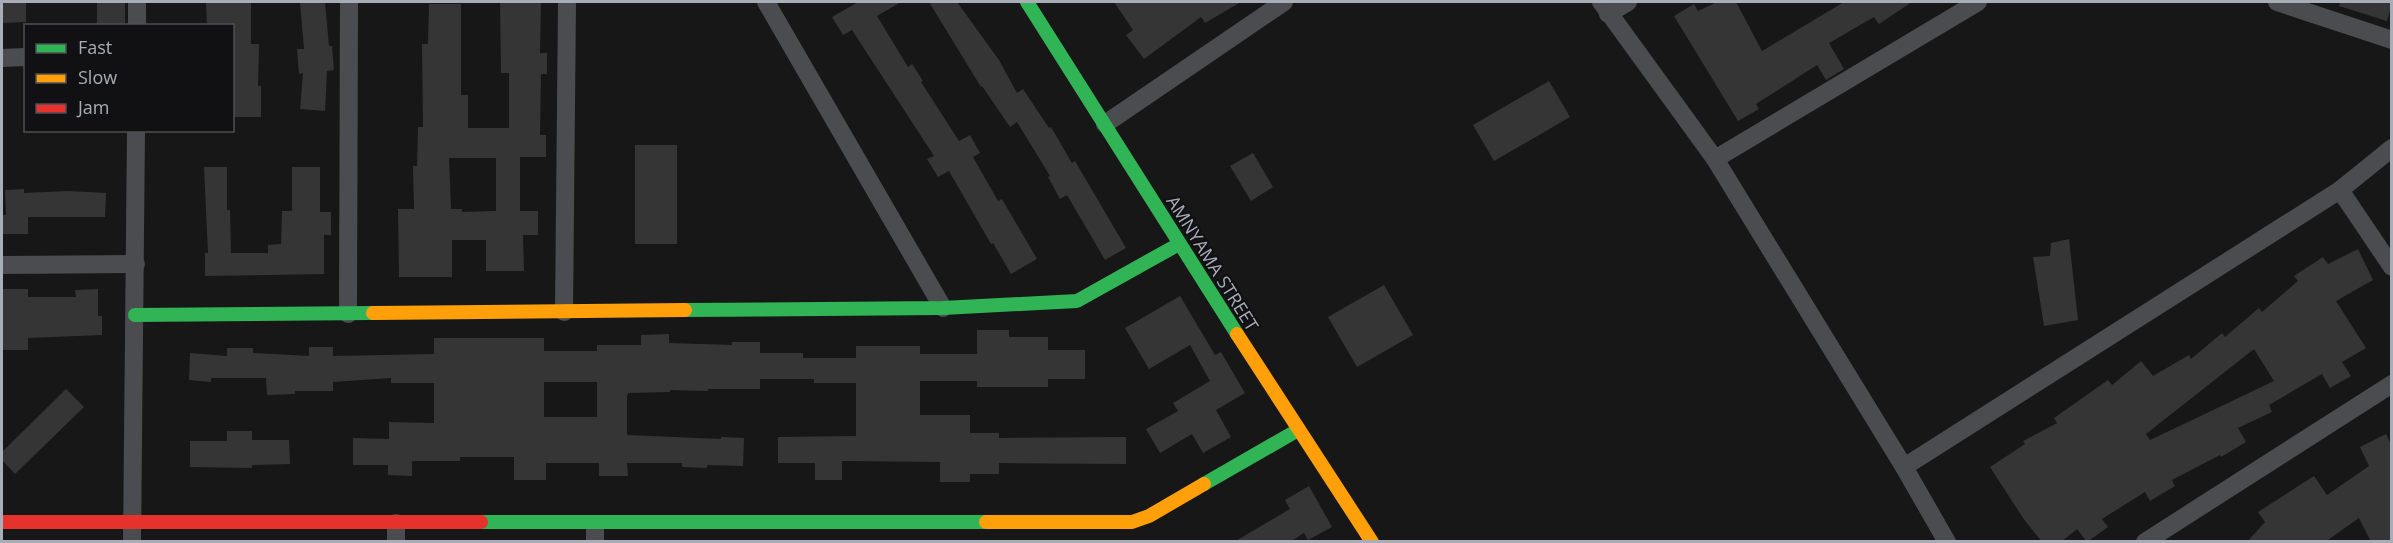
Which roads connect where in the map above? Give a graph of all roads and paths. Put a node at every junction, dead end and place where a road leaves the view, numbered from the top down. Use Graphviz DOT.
graph roads {
  1 [pos="137,2"];
  2 [pos="349,2"];
  3 [pos="567,2"];
  4 [pos="766,2"];
  5 [pos="1028,2"];
  6 [pos="1284,2"];
  7 [pos="1629,2"];
  8 [pos="1978,2"];
  9 [pos="2277,2"];
  10 [pos="1605,8"];
  11 [pos="137,24"];
  12 [pos="2391,40"];
  13 [pos="2,57"];
  14 [pos="24,57"];
  15 [pos="1105,124"];
  16 [pos="136,132"];
  17 [pos="2391,148"];
  18 [pos="1715,159"];
  19 [pos="2340,190"];
  20 [pos="1179,244"];
  21 [pos="136,264"];
  22 [pos="2,265"];
  23 [pos="2391,267"];
  24 [pos="943,308"];
  25 [pos="564,312"];
  26 [pos="348,314"];
  27 [pos="135,315"];
  28 [pos="2391,384"];
  29 [pos="1298,430"];
  30 [pos="1904,467"];
  31 [pos="2,522"];
  32 [pos="132,522"];
  33 [pos="396,532"];
  34 [pos="595,532"];
  35 [pos="132,542"];
  36 [pos="1372,542"];
  37 [pos="1947,542"];
  38 [pos="2145,542"];
  1 -- 11 [label="street"];
  2 -- 26 [label="street"];
  3 -- 25 [label="street"];
  4 -- 24 [label="street"];
  5 -- 15 [label="street, AMNYAMA STREET"];
  6 -- 15 [label="street"];
  7 -- 10 [label="street"];
  8 -- 18 [label="street"];
  9 -- 12 [label="street"];
  10 -- 18 [label="street"];
  13 -- 14 [label="street"];
  15 -- 20 [label="street, AMNYAMA STREET"];
  16 -- 21 [label="street"];
  17 -- 19 [label="street"];
  18 -- 30 [label="street"];
  19 -- 23 [label="street"];
  19 -- 30 [label="street"];
  20 -- 24 [label="street"];
  20 -- 29 [label="street, AMNYAMA STREET"];
  21 -- 22 [label="street"];
  21 -- 27 [label="street"];
  24 -- 25 [label="street"];
  25 -- 26 [label="street"];
  26 -- 27 [label="street"];
  27 -- 32 [label="street"];
  28 -- 38 [label="street"];
  29 -- 34 [label="street"];
  29 -- 36 [label="street, AMNYAMA STREET"];
  30 -- 37 [label="street"];
  31 -- 32 [label="street"];
  32 -- 33 [label="street"];
  32 -- 35 [label="street"];
  33 -- 34 [label="street"];
}
